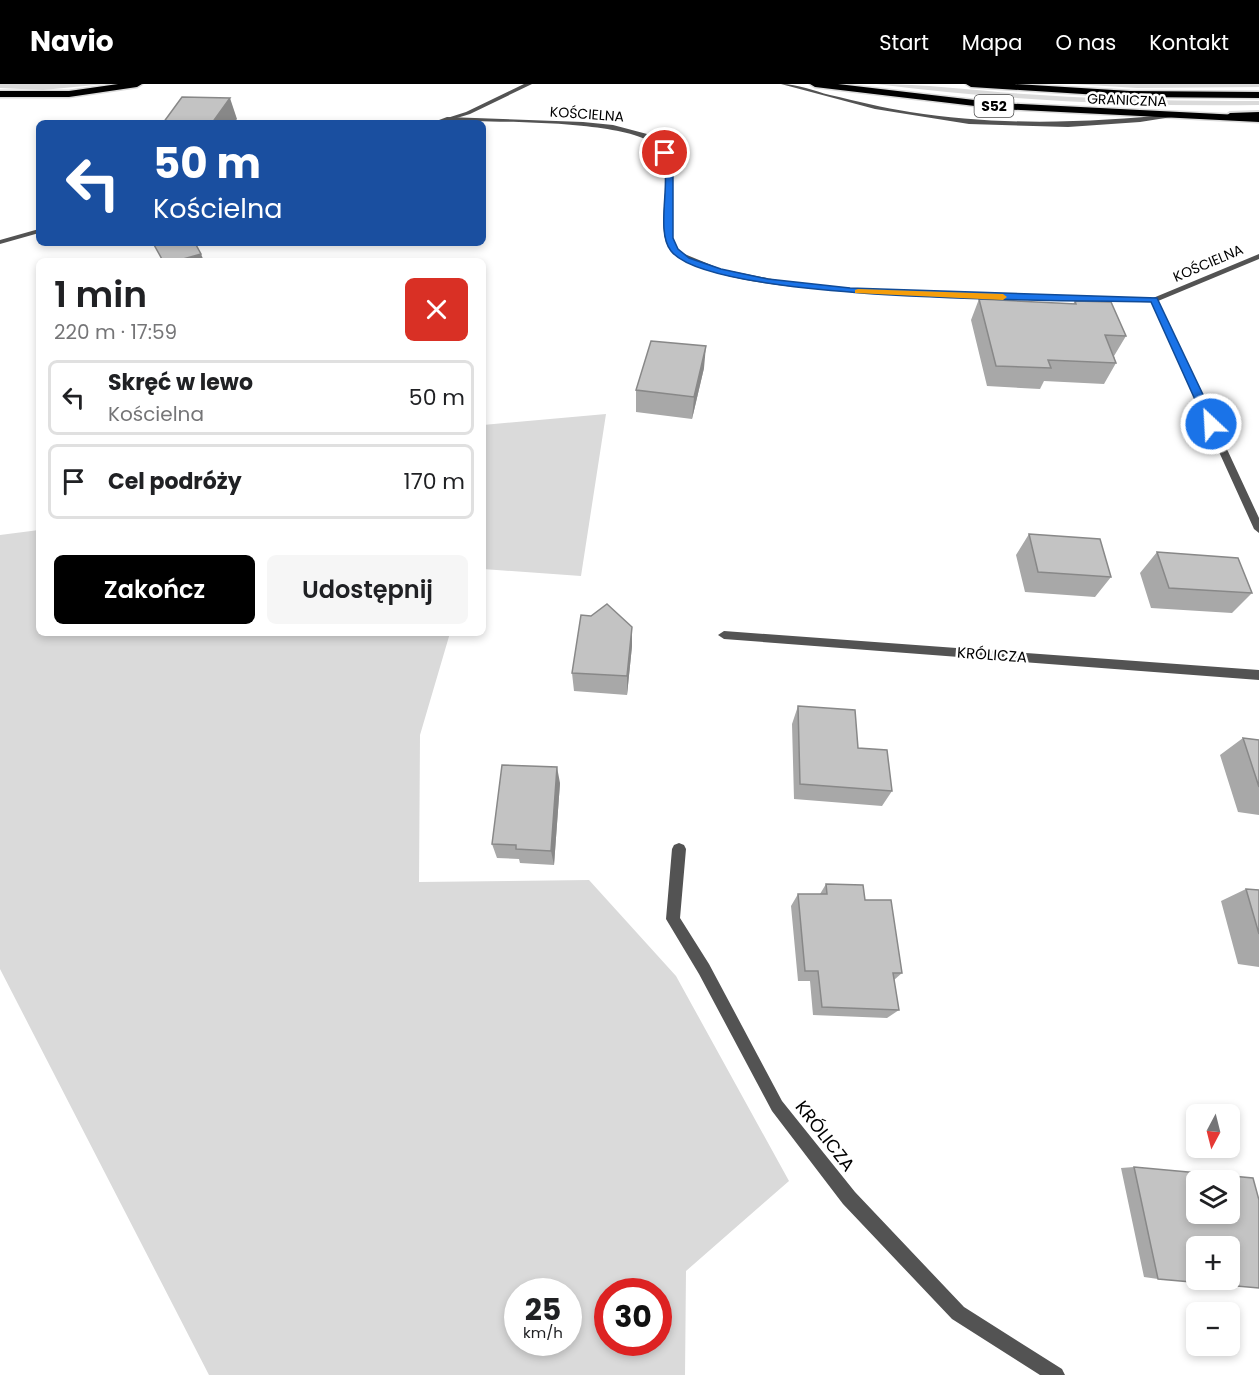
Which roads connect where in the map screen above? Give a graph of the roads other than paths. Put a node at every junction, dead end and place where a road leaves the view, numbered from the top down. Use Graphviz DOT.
graph roads {
  1 [pos="137,84"];
  2 [pos="529,84"];
  3 [pos="784,84"];
  4 [pos="815,84"];
  5 [pos="971,84"];
  6 [pos="0,94"];
  7 [pos="1259,95"];
  8 [pos="1175,116"];
  9 [pos="1259,117"];
  10 [pos="447,119"];
  11 [pos="444,120"];
  12 [pos="474,120"];
  13 [pos="486,120"];
  14 [pos="36,232"];
  15 [pos="0,242"];
  16 [pos="1259,256"];
  17 [pos="1154,300"];
  18 [pos="1259,529"];
  19 [pos="724,636"];
  20 [pos="1259,675"];
  21 [pos="679,849"];
  22 [pos="1056,1375"];
  1 -- 6 [label="highway"];
  2 -- 10 [label="street"];
  3 -- 8 [label="street"];
  4 -- 8 [label="highway, GRANICZNA / S52"];
  5 -- 7 [label="highway, GRANICZNA / S52"];
  8 -- 9 [label="highway, GRANICZNA / S52"];
  10 -- 11 [label="street"];
  10 -- 12 [label="street, KOŚCIELNA"];
  13 -- 17 [label="street, KOŚCIELNA"];
  14 -- 15 [label="street"];
  16 -- 17 [label="street, KOŚCIELNA"];
  17 -- 18 [label="street"];
  19 -- 20 [label="street, KRÓLICZA"];
  21 -- 22 [label="street, KRÓLICZA"];
}
